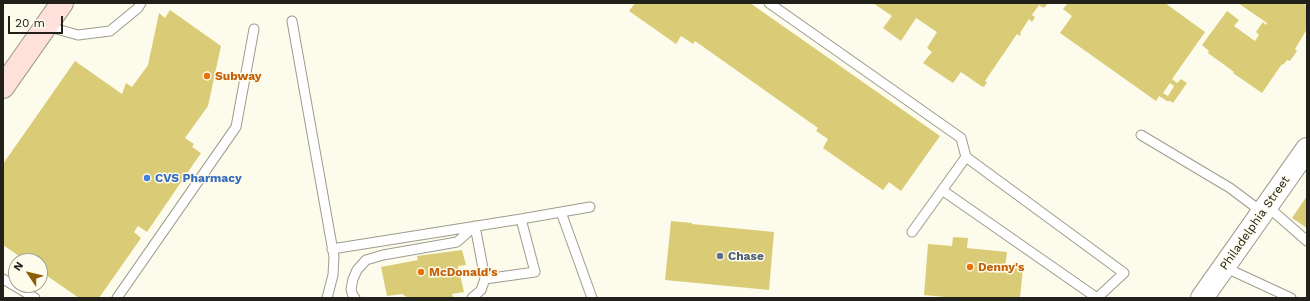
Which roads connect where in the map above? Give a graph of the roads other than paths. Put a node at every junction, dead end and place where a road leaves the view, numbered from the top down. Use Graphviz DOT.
graph roads {
  1 [pos="62,3"];
  2 [pos="141,3"];
  3 [pos="769,3"];
  4 [pos="292,20"];
  5 [pos="46,26"];
  6 [pos="254,29"];
  7 [pos="3,87"];
  8 [pos="1142,135"];
  9 [pos="1307,149"];
  10 [pos="966,157"];
  11 [pos="942,190"];
  12 [pos="590,206"];
  13 [pos="1265,209"];
  14 [pos="561,212"];
  15 [pos="521,219"];
  16 [pos="475,226"];
  17 [pos="912,232"];
  18 [pos="1307,241"];
  19 [pos="332,249"];
  20 [pos="1224,267"];
  21 [pos="3,278"];
  22 [pos="486,279"];
  23 [pos="36,298"];
  24 [pos="117,298"];
  25 [pos="328,298"];
  26 [pos="355,298"];
  27 [pos="472,298"];
  28 [pos="592,298"];
  29 [pos="1202,298"];
  30 [pos="1291,298"];
  1 -- 5 [label="main road"];
  2 -- 5 [label="lane"];
  3 -- 10 [label="lane"];
  4 -- 19 [label="lane"];
  5 -- 7 [label="main road"];
  6 -- 24 [label="lane"];
  8 -- 13 [label="lane"];
  9 -- 13 [label="street, Philadelphia Street"];
  10 -- 11 [label="lane"];
  10 -- 11 [label="lane"];
  11 -- 17 [label="lane"];
  12 -- 14 [label="lane"];
  13 -- 18 [label="lane"];
  13 -- 20 [label="street, Philadelphia Street"];
  14 -- 15 [label="lane"];
  14 -- 28 [label="lane"];
  15 -- 16 [label="lane"];
  15 -- 22 [label="lane"];
  16 -- 19 [label="lane"];
  16 -- 22 [label="lane"];
  16 -- 26 [label="lane"];
  19 -- 25 [label="lane"];
  20 -- 29 [label="street, Philadelphia Street"];
  20 -- 30 [label="lane"];
  21 -- 23 [label="lane"];
  22 -- 27 [label="lane"];
}
